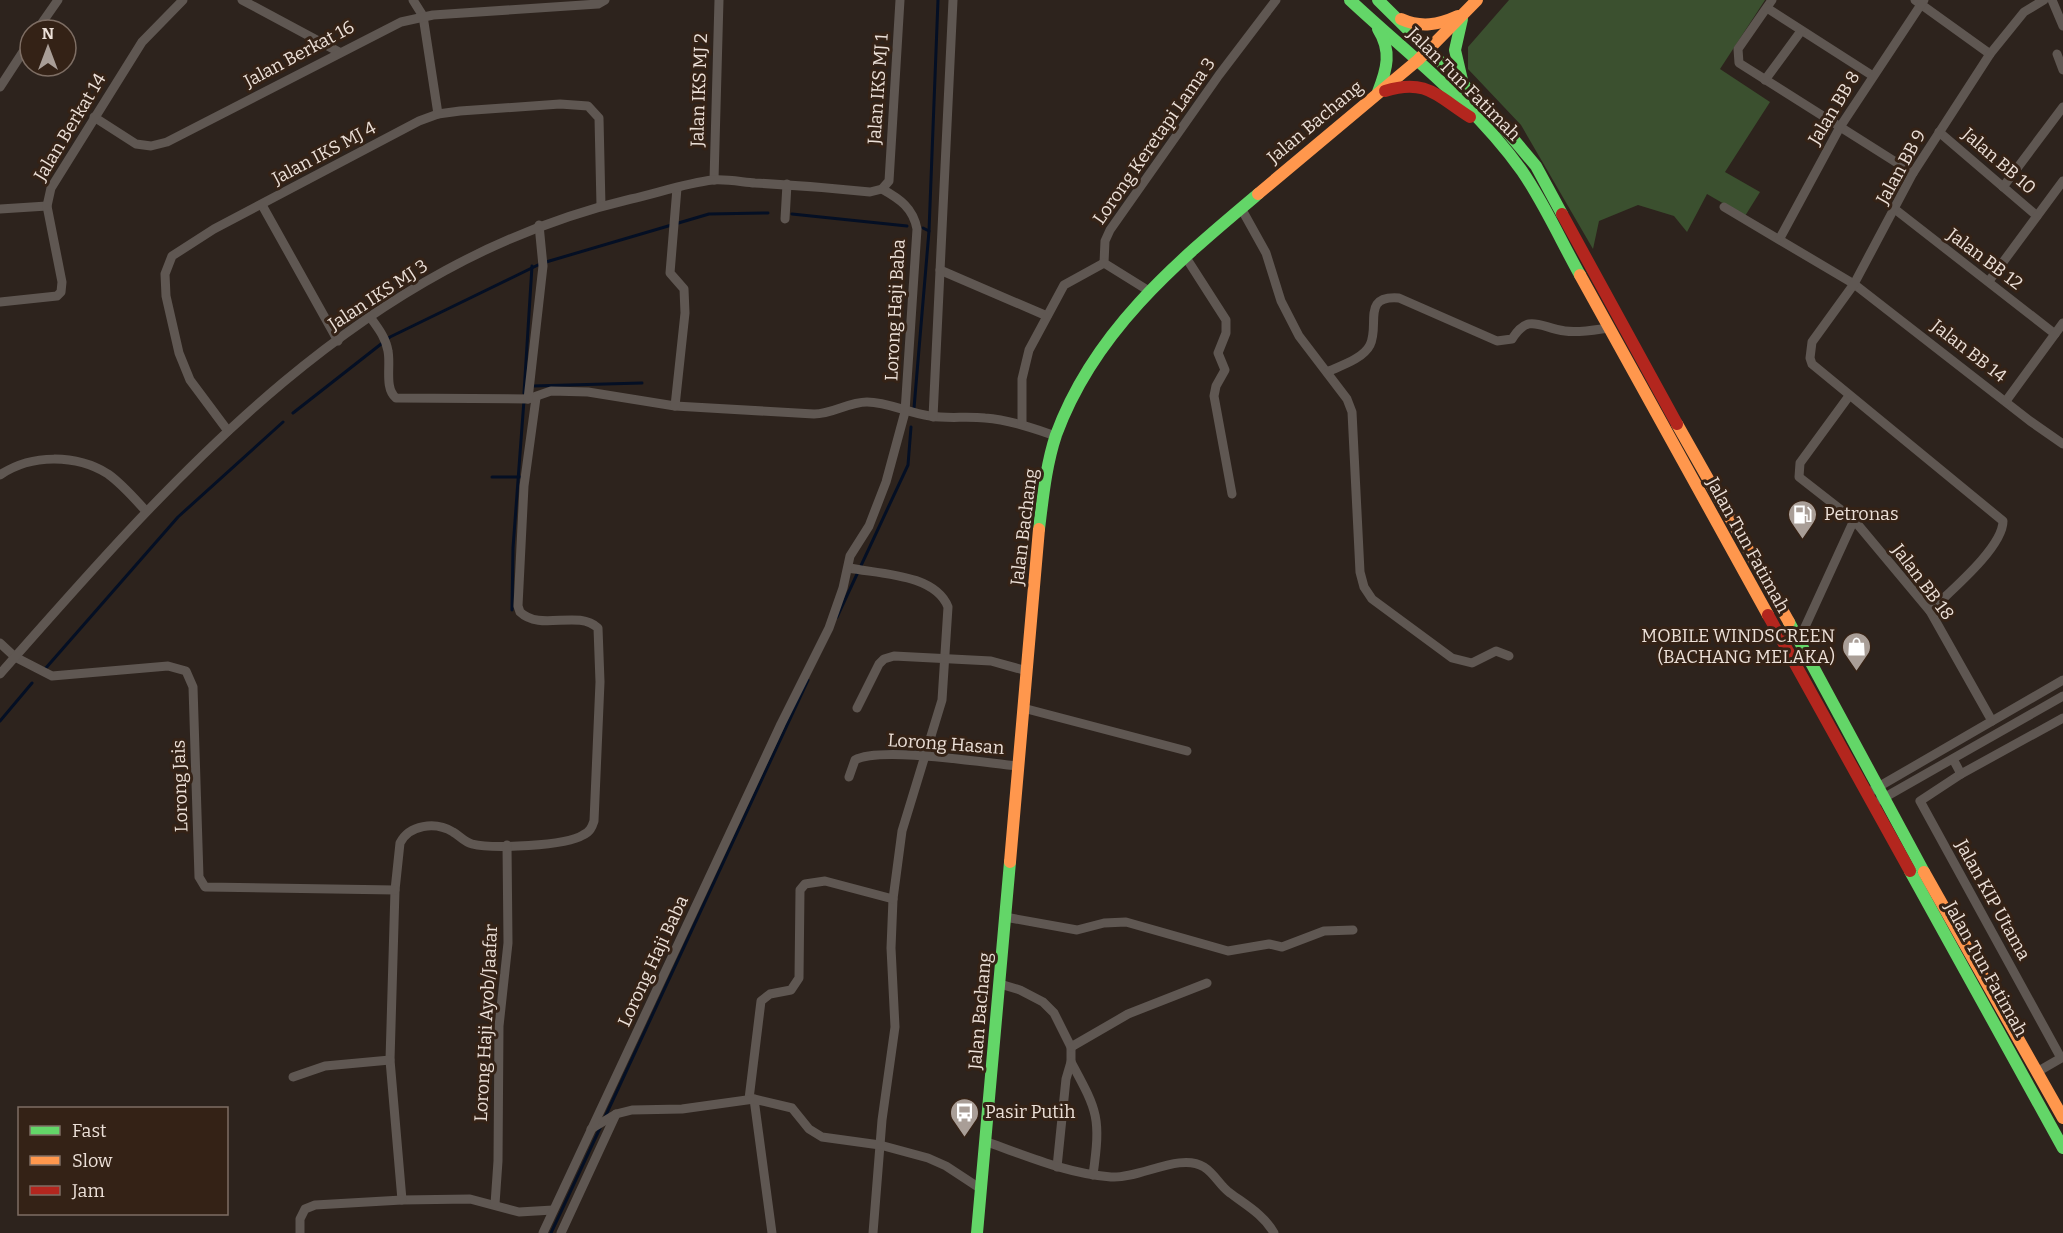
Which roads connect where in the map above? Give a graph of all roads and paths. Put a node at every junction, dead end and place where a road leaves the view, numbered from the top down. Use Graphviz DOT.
graph roads {
  1 [pos="58,0"];
  2 [pos="183,0"];
  3 [pos="242,0"];
  4 [pos="413,0"];
  5 [pos="605,0"];
  6 [pos="719,0"];
  7 [pos="900,0"];
  8 [pos="953,0"];
  9 [pos="1276,0"];
  10 [pos="1350,0"];
  11 [pos="1379,0"];
  12 [pos="1477,0"];
  13 [pos="2044,0"];
  14 [pos="2052,0"];
  15 [pos="1920,1"];
  16 [pos="1770,4"];
  17 [pos="1464,12"];
  18 [pos="423,16"];
  19 [pos="45,18"];
  20 [pos="1371,20"];
  21 [pos="2063,26"];
  22 [pos="1801,31"];
  23 [pos="1428,51"];
  24 [pos="339,52"];
  25 [pos="1990,54"];
  26 [pos="2057,54"];
  27 [pos="18,59"];
  28 [pos="1418,60"];
  29 [pos="2063,70"];
  30 [pos="1873,76"];
  31 [pos="1765,80"];
  32 [pos="0,87"];
  33 [pos="1378,93"];
  34 [pos="1473,93"];
  35 [pos="2063,107"];
  36 [pos="438,114"];
  37 [pos="94,117"];
  38 [pos="1486,126"];
  39 [pos="1840,127"];
  40 [pos="1939,132"];
  41 [pos="1913,173"];
  42 [pos="714,180"];
  43 [pos="2063,181"];
  44 [pos="787,184"];
  45 [pos="2003,187"];
  46 [pos="677,188"];
  47 [pos="882,189"];
  48 [pos="262,205"];
  49 [pos="47,206"];
  50 [pos="602,206"];
  51 [pos="1724,207"];
  52 [pos="0,208"];
  53 [pos="1241,208"];
  54 [pos="1896,210"];
  55 [pos="2037,216"];
  56 [pos="785,219"];
  57 [pos="539,225"];
  58 [pos="1780,238"];
  59 [pos="1185,256"];
  60 [pos="1104,263"];
  61 [pos="940,270"];
  62 [pos="1989,281"];
  63 [pos="1854,284"];
  64 [pos="1149,291"];
  65 [pos="0,302"];
  66 [pos="1047,316"];
  67 [pos="370,317"];
  68 [pos="2063,323"];
  69 [pos="1608,328"];
  70 [pos="2055,334"];
  71 [pos="338,341"];
  72 [pos="1327,372"];
  73 [pos="1849,396"];
  74 [pos="532,398"];
  75 [pos="2006,401"];
  76 [pos="675,406"];
  77 [pos="905,412"];
  78 [pos="933,417"];
  79 [pos="1022,424"];
  80 [pos="228,431"];
  81 [pos="1056,436"];
  82 [pos="2063,444"];
  83 [pos="0,475"];
  84 [pos="1232,494"];
  85 [pos="145,510"];
  86 [pos="1854,520"];
  87 [pos="851,568"];
  88 [pos="1930,611"];
  89 [pos="1799,640"];
  90 [pos="0,643"];
  91 [pos="1509,656"];
  92 [pos="15,657"];
  93 [pos="946,659"];
  94 [pos="1027,671"];
  95 [pos="0,674"];
  96 [pos="2063,680"];
  97 [pos="2063,696"];
  98 [pos="857,708"];
  99 [pos="1023,708"];
  100 [pos="2063,718"];
  101 [pos="1992,722"];
  102 [pos="1187,751"];
  103 [pos="923,756"];
  104 [pos="1953,759"];
  105 [pos="1017,766"];
  106 [pos="1961,774"];
  107 [pos="849,777"];
  108 [pos="1881,793"];
  109 [pos="1869,800"];
  110 [pos="507,845"];
  111 [pos="395,890"];
  112 [pos="893,899"];
  113 [pos="1005,916"];
  114 [pos="1353,930"];
  115 [pos="1207,982"];
  116 [pos="1000,984"];
  117 [pos="2063,1040"];
  118 [pos="2054,1045"];
  119 [pos="1071,1047"];
  120 [pos="2062,1058"];
  121 [pos="390,1060"];
  122 [pos="1071,1062"];
  123 [pos="2037,1072"];
  124 [pos="293,1077"];
  125 [pos="751,1099"];
  126 [pos="614,1115"];
  127 [pos="2063,1118"];
  128 [pos="595,1127"];
  129 [pos="987,1142"];
  130 [pos="880,1145"];
  131 [pos="2063,1148"];
  132 [pos="1057,1167"];
  133 [pos="1093,1174"];
  134 [pos="981,1189"];
  135 [pos="402,1200"];
  136 [pos="495,1204"];
  137 [pos="553,1210"];
  138 [pos="300,1233"];
  139 [pos="543,1233"];
  140 [pos="561,1233"];
  141 [pos="772,1233"];
  142 [pos="873,1233"];
  143 [pos="977,1233"];
  144 [pos="1274,1233"];
  1 -- 19 [label="street"];
  2 -- 37 [label="street, Jalan Berkat 14"];
  3 -- 24 [label="street"];
  4 -- 18 [label="street"];
  5 -- 18 [label="street, Jalan Berkat 16"];
  6 -- 42 [label="street, Jalan IKS MJ 2"];
  7 -- 47 [label="street, Jalan IKS MJ 1"];
  8 -- 61 [label="street"];
  9 -- 60 [label="street, Lorong Keretapi Lama 3"];
  10 -- 20 [label="main road, Jalan Tun Fatimah"];
  11 -- 17 [label="main road"];
  11 -- 23 [label="main road, Jalan Tun Fatimah"];
  12 -- 17 [label="main road, Jalan Bachang"];
  13 -- 25 [label="street, Jalan BB 9"];
  14 -- 21 [label="street"];
  15 -- 25 [label="street"];
  15 -- 30 [label="street, Jalan BB 8"];
  16 -- 22 [label="street"];
  16 -- 31 [label="street"];
  17 -- 23 [label="main road, Jalan Bachang"];
  17 -- 34 [label="main road"];
  18 -- 24 [label="street, Jalan Berkat 16"];
  18 -- 36 [label="street"];
  20 -- 28 [label="main road, Jalan Tun Fatimah"];
  20 -- 33 [label="main road"];
  22 -- 30 [label="street"];
  22 -- 31 [label="street"];
  23 -- 28 [label="main road, Jalan Bachang"];
  23 -- 34 [label="main road, Jalan Tun Fatimah"];
  24 -- 37 [label="street, Jalan Berkat 16"];
  25 -- 40 [label="street, Jalan BB 9"];
  26 -- 29 [label="street"];
  27 -- 32 [label="street"];
  28 -- 33 [label="main road, Jalan Bachang"];
  28 -- 38 [label="main road, Jalan Tun Fatimah"];
  30 -- 39 [label="street, Jalan BB 8"];
  31 -- 39 [label="street"];
  33 -- 38 [label="main road"];
  33 -- 53 [label="main road, Jalan Bachang"];
  34 -- 89 [label="main road, Jalan Tun Fatimah"];
  35 -- 45 [label="street"];
  36 -- 48 [label="street, Jalan IKS MJ 4"];
  36 -- 50 [label="street, Jalan IKS MJ 4"];
  37 -- 49 [label="street, Jalan Berkat 14"];
  38 -- 69 [label="main road, Jalan Tun Fatimah"];
  39 -- 41 [label="street"];
  39 -- 58 [label="street, Jalan BB 8"];
  40 -- 41 [label="street, Jalan BB 9"];
  40 -- 45 [label="street, Jalan BB 10"];
  41 -- 54 [label="street, Jalan BB 9"];
  42 -- 44 [label="street, Jalan IKS MJ 3"];
  42 -- 46 [label="street, Jalan IKS MJ 3"];
  43 -- 55 [label="street"];
  44 -- 47 [label="street, Jalan IKS MJ 3"];
  44 -- 56 [label="street"];
  45 -- 55 [label="street, Jalan BB 10"];
  46 -- 50 [label="street, Jalan IKS MJ 3"];
  46 -- 76 [label="street"];
  47 -- 77 [label="street, Lorong Haji Baba"];
  48 -- 71 [label="street"];
  48 -- 80 [label="street, Jalan IKS MJ 4"];
  49 -- 52 [label="street"];
  49 -- 65 [label="street, Jalan Berkat 14"];
  50 -- 57 [label="street, Jalan IKS MJ 3"];
  51 -- 58 [label="street, Jalan BB 14"];
  53 -- 59 [label="main road, Jalan Bachang"];
  53 -- 72 [label="street"];
  54 -- 62 [label="street, Jalan BB 12"];
  54 -- 63 [label="street, Jalan BB 9"];
  55 -- 62 [label="street"];
  57 -- 67 [label="street, Jalan IKS MJ 3"];
  57 -- 74 [label="street"];
  58 -- 63 [label="street, Jalan BB 14"];
  59 -- 64 [label="main road, Jalan Bachang"];
  59 -- 84 [label="street"];
  60 -- 64 [label="street"];
  60 -- 66 [label="street"];
  61 -- 66 [label="street"];
  61 -- 78 [label="street"];
  62 -- 70 [label="street, Jalan BB 12"];
  63 -- 73 [label="street, Jalan BB 9"];
  63 -- 75 [label="street, Jalan BB 14"];
  64 -- 81 [label="main road, Jalan Bachang"];
  66 -- 79 [label="street"];
  67 -- 71 [label="street, Jalan IKS MJ 3"];
  67 -- 74 [label="street"];
  68 -- 70 [label="street"];
  69 -- 72 [label="street"];
  69 -- 109 [label="main road, Jalan Tun Fatimah"];
  70 -- 75 [label="street"];
  71 -- 80 [label="street, Jalan IKS MJ 3"];
  72 -- 91 [label="street"];
  73 -- 86 [label="street, Jalan BB 18"];
  73 -- 88 [label="street"];
  74 -- 76 [label="street"];
  74 -- 110 [label="street"];
  75 -- 82 [label="street, Jalan BB 14"];
  76 -- 77 [label="street"];
  77 -- 78 [label="street"];
  77 -- 87 [label="street, Lorong Haji Baba"];
  78 -- 79 [label="street"];
  79 -- 81 [label="street"];
  80 -- 85 [label="street, Jalan IKS MJ 3"];
  81 -- 94 [label="main road, Jalan Bachang"];
  83 -- 85 [label="street"];
  85 -- 92 [label="street, Jalan IKS MJ 3"];
  86 -- 88 [label="street, Jalan BB 18"];
  86 -- 89 [label="street"];
  87 -- 93 [label="street"];
  87 -- 128 [label="street, Lorong Haji Baba"];
  88 -- 101 [label="street, Jalan BB 18"];
  89 -- 108 [label="main road, Jalan Tun Fatimah"];
  90 -- 92 [label="street"];
  92 -- 95 [label="street, Jalan IKS MJ 3"];
  92 -- 111 [label="street, Lorong Jais"];
  93 -- 94 [label="street"];
  93 -- 98 [label="street"];
  93 -- 103 [label="street"];
  94 -- 99 [label="main road, Jalan Bachang"];
  96 -- 101 [label="street"];
  97 -- 104 [label="street"];
  99 -- 102 [label="street"];
  99 -- 105 [label="main road, Jalan Bachang"];
  100 -- 106 [label="street, Jalan KIP Utama"];
  101 -- 108 [label="street"];
  103 -- 105 [label="street, Lorong Hasan"];
  103 -- 107 [label="street, Lorong Hasan"];
  103 -- 112 [label="street"];
  104 -- 106 [label="street"];
  104 -- 108 [label="street"];
  105 -- 113 [label="main road, Jalan Bachang"];
  106 -- 118 [label="street, Jalan KIP Utama"];
  108 -- 109 [label="street"];
  108 -- 123 [label="main road, Jalan Tun Fatimah"];
  109 -- 131 [label="main road, Jalan Tun Fatimah"];
  110 -- 111 [label="street"];
  110 -- 136 [label="street, Lorong Haji Ayob/Jaafar"];
  111 -- 121 [label="street"];
  112 -- 125 [label="street"];
  112 -- 130 [label="street"];
  113 -- 114 [label="street"];
  113 -- 116 [label="main road, Jalan Bachang"];
  115 -- 119 [label="street"];
  116 -- 119 [label="street"];
  116 -- 129 [label="main road, Jalan Bachang"];
  117 -- 118 [label="street"];
  118 -- 120 [label="street, Jalan KIP Utama"];
  119 -- 122 [label="street"];
  120 -- 123 [label="street"];
  121 -- 124 [label="street"];
  121 -- 135 [label="street"];
  122 -- 132 [label="street"];
  122 -- 133 [label="street"];
  123 -- 127 [label="main road, Jalan Tun Fatimah"];
  125 -- 126 [label="street"];
  125 -- 130 [label="street"];
  125 -- 141 [label="street"];
  126 -- 128 [label="street"];
  126 -- 140 [label="street"];
  128 -- 137 [label="street, Lorong Haji Baba"];
  129 -- 132 [label="street"];
  129 -- 134 [label="main road, Jalan Bachang"];
  130 -- 134 [label="street"];
  130 -- 142 [label="street"];
  132 -- 133 [label="street"];
  133 -- 144 [label="street"];
  134 -- 143 [label="main road, Jalan Bachang"];
  135 -- 136 [label="street"];
  135 -- 138 [label="street"];
  136 -- 137 [label="street"];
  137 -- 139 [label="street, Lorong Haji Baba"];
}
